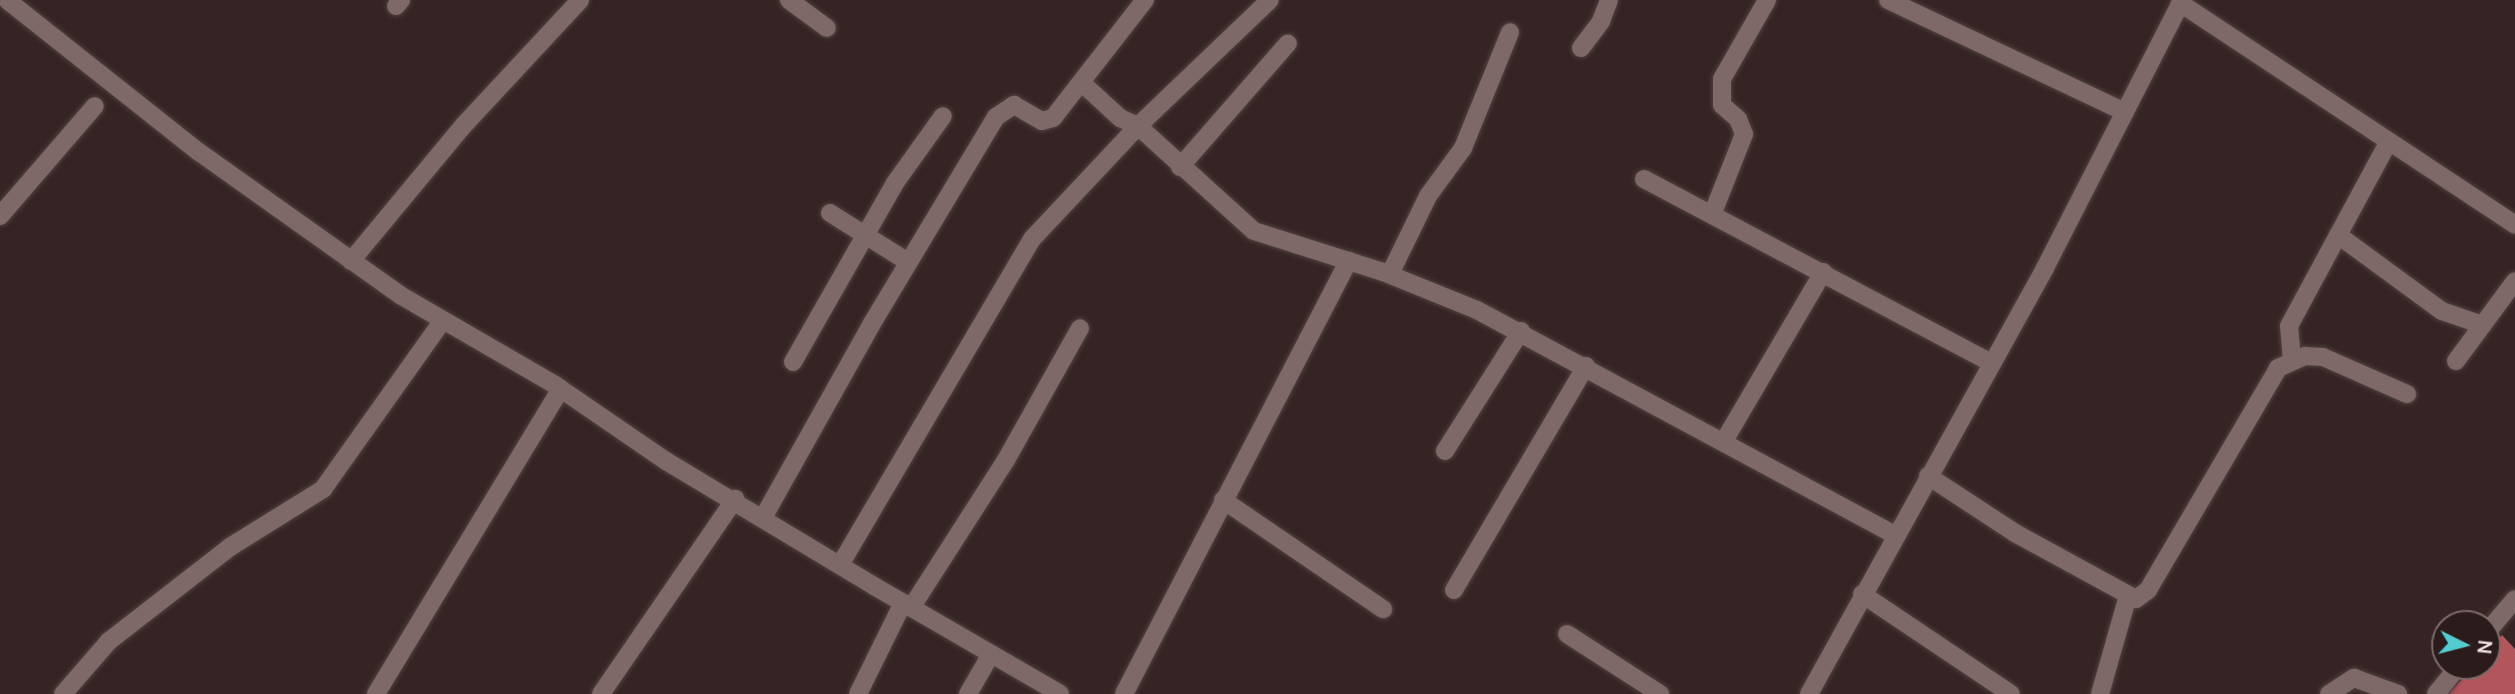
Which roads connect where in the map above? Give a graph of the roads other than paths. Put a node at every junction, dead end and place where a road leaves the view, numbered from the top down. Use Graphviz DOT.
graph roads {
  1 [pos="580,0"];
  2 [pos="789,0"];
  3 [pos="1145,0"];
  4 [pos="1270,0"];
  5 [pos="1609,0"];
  6 [pos="1767,0"];
  7 [pos="1888,0"];
  8 [pos="2181,2"];
  9 [pos="19,3"];
  10 [pos="827,28"];
  11 [pos="1510,32"];
  12 [pos="1288,43"];
  13 [pos="1581,48"];
  14 [pos="1082,83"];
  15 [pos="96,106"];
  16 [pos="2125,113"];
  17 [pos="943,116"];
  18 [pos="1138,126"];
  19 [pos="2388,143"];
  20 [pos="1180,167"];
  21 [pos="1644,179"];
  22 [pos="830,213"];
  23 [pos="1712,215"];
  24 [pos="0,216"];
  25 [pos="2515,225"];
  26 [pos="2338,235"];
  27 [pos="866,236"];
  28 [pos="351,261"];
  29 [pos="1348,261"];
  30 [pos="908,262"];
  31 [pos="1823,272"];
  32 [pos="1390,274"];
  33 [pos="2515,281"];
  34 [pos="443,320"];
  35 [pos="2483,325"];
  36 [pos="1080,328"];
  37 [pos="1521,331"];
  38 [pos="2292,360"];
  39 [pos="2456,361"];
  40 [pos="793,362"];
  41 [pos="1992,363"];
  42 [pos="1587,366"];
  43 [pos="561,389"];
  44 [pos="2407,394"];
  45 [pos="1724,441"];
  46 [pos="1445,451"];
  47 [pos="1928,476"];
  48 [pos="735,499"];
  49 [pos="1223,500"];
  50 [pos="764,516"];
  51 [pos="1895,535"];
  52 [pos="840,565"];
  53 [pos="1454,590"];
  54 [pos="1862,594"];
  55 [pos="2128,596"];
  56 [pos="2515,599"];
  57 [pos="907,606"];
  58 [pos="1383,609"];
  59 [pos="2501,616"];
  60 [pos="1567,634"];
  61 [pos="991,654"];
  62 [pos="2447,680"];
  63 [pos="63,694"];
  64 [pos="376,694"];
  65 [pos="601,694"];
  66 [pos="858,694"];
  67 [pos="968,694"];
  68 [pos="1060,694"];
  69 [pos="1124,694"];
  70 [pos="1660,694"];
  71 [pos="1810,694"];
  72 [pos="2011,694"];
  73 [pos="2100,694"];
  74 [pos="2329,694"];
  75 [pos="2398,694"];
  76 [pos="2435,694"];
  1 -- 28 [label="street"];
  2 -- 10 [label="street"];
  3 -- 14 [label="street"];
  4 -- 18 [label="street"];
  5 -- 13 [label="street"];
  6 -- 23 [label="street"];
  7 -- 16 [label="street"];
  8 -- 16 [label="street"];
  8 -- 19 [label="street"];
  9 -- 28 [label="street"];
  11 -- 32 [label="street"];
  12 -- 20 [label="street"];
  14 -- 18 [label="street"];
  14 -- 30 [label="street"];
  15 -- 24 [label="street"];
  16 -- 41 [label="street"];
  17 -- 27 [label="street"];
  18 -- 20 [label="street"];
  18 -- 52 [label="street"];
  19 -- 25 [label="street"];
  19 -- 26 [label="street"];
  20 -- 29 [label="street"];
  21 -- 23 [label="street"];
  22 -- 27 [label="street"];
  23 -- 31 [label="street"];
  26 -- 35 [label="street"];
  26 -- 38 [label="street"];
  27 -- 30 [label="street"];
  27 -- 40 [label="street"];
  28 -- 34 [label="street"];
  29 -- 32 [label="street"];
  29 -- 49 [label="street"];
  30 -- 50 [label="street"];
  31 -- 41 [label="street"];
  31 -- 45 [label="street"];
  32 -- 37 [label="street"];
  33 -- 35 [label="street"];
  34 -- 43 [label="street"];
  34 -- 63 [label="street"];
  35 -- 39 [label="street"];
  36 -- 57 [label="street"];
  37 -- 42 [label="street"];
  37 -- 46 [label="street"];
  38 -- 44 [label="street"];
  38 -- 55 [label="street"];
  41 -- 47 [label="street"];
  42 -- 45 [label="street"];
  42 -- 53 [label="street"];
  43 -- 48 [label="street"];
  43 -- 64 [label="street"];
  45 -- 51 [label="street"];
  47 -- 51 [label="street"];
  47 -- 55 [label="street"];
  48 -- 50 [label="street"];
  48 -- 65 [label="street"];
  49 -- 58 [label="street"];
  49 -- 69 [label="street"];
  50 -- 52 [label="street"];
  51 -- 54 [label="street"];
  52 -- 57 [label="street"];
  54 -- 71 [label="street"];
  54 -- 72 [label="street"];
  55 -- 73 [label="street"];
  56 -- 59 [label="street"];
  57 -- 61 [label="street"];
  57 -- 66 [label="street"];
  60 -- 70 [label="street"];
  61 -- 67 [label="street"];
  61 -- 68 [label="street"];
  62 -- 76 [label="street"];
  74 -- 75 [label="street"];
}
